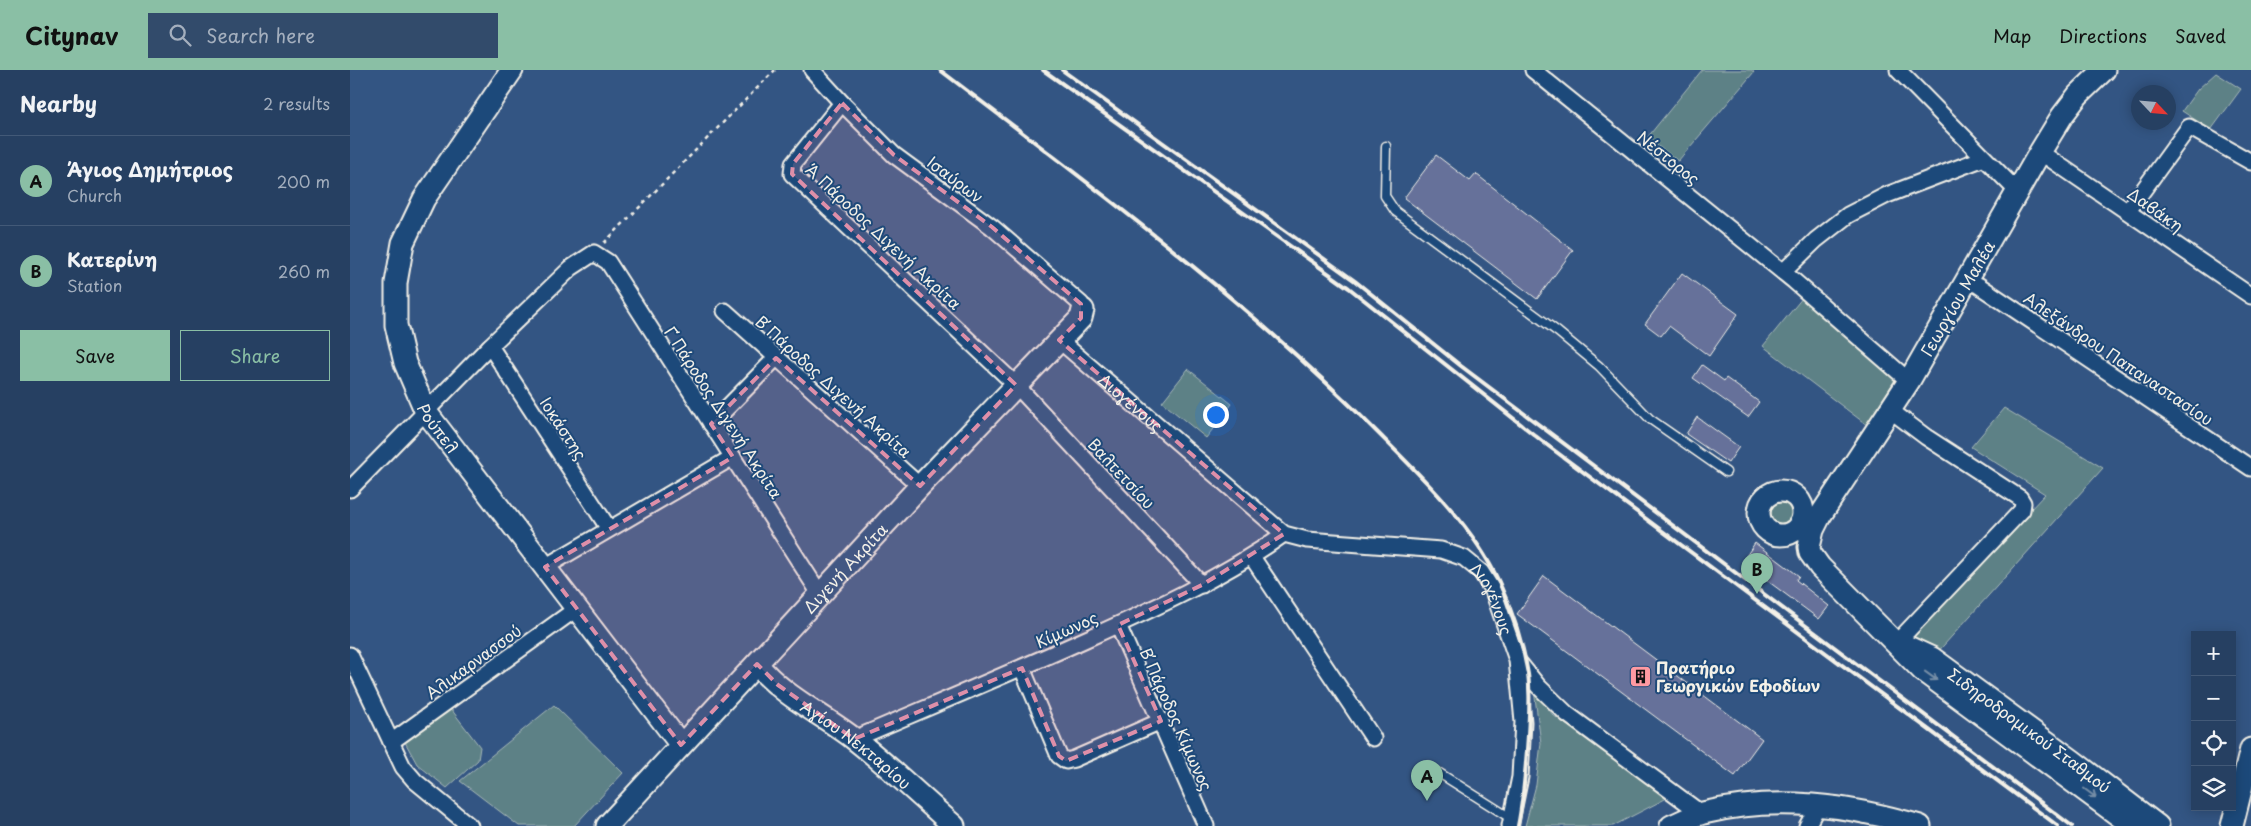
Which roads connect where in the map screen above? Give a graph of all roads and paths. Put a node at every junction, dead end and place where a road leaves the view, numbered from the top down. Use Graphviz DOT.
graph roads {
  1 [pos="512,70"];
  2 [pos="775,70"];
  3 [pos="812,70"];
  4 [pos="1532,70"];
  5 [pos="1898,70"];
  6 [pos="2104,70"];
  7 [pos="842,103"];
  8 [pos="1386,146"];
  9 [pos="2040,152"];
  10 [pos="1984,158"];
  11 [pos="2251,162"];
  12 [pos="2018,192"];
  13 [pos="2128,211"];
  14 [pos="594,253"];
  15 [pos="1783,272"];
  16 [pos="1966,281"];
  17 [pos="2251,296"];
  18 [pos="1083,310"];
  19 [pos="726,311"];
  20 [pos="1059,340"];
  21 [pos="490,346"];
  22 [pos="776,358"];
  23 [pos="1909,381"];
  24 [pos="1016,385"];
  25 [pos="1890,410"];
  26 [pos="426,412"];
  27 [pos="711,424"];
  28 [pos="733,457"];
  29 [pos="2251,468"];
  30 [pos="1726,472"];
  31 [pos="920,486"];
  32 [pos="350,489"];
  33 [pos="1827,504"];
  34 [pos="1801,505"];
  35 [pos="609,529"];
  36 [pos="1803,531"];
  37 [pos="1284,534"];
  38 [pos="1252,557"];
  39 [pos="545,566"];
  40 [pos="1202,585"];
  41 [pos="820,594"];
  42 [pos="576,609"];
  43 [pos="1118,625"];
  44 [pos="1897,642"];
  45 [pos="350,655"];
  46 [pos="1517,660"];
  47 [pos="757,664"];
  48 [pos="1022,668"];
  49 [pos="356,684"];
  50 [pos="1161,721"];
  51 [pos="1372,738"];
  52 [pos="854,739"];
  53 [pos="391,742"];
  54 [pos="681,745"];
  55 [pos="2251,749"];
  56 [pos="1428,766"];
  57 [pos="2069,767"];
  58 [pos="2251,800"];
  59 [pos="1819,804"];
  60 [pos="1702,814"];
  61 [pos="1511,822"];
  62 [pos="470,826"];
  63 [pos="607,826"];
  64 [pos="954,826"];
  65 [pos="1206,826"];
  66 [pos="1670,826"];
  67 [pos="1807,826"];
  68 [pos="1920,826"];
  69 [pos="2134,826"];
  70 [pos="2158,826"];
  71 [pos="2232,826"];
  72 [pos="2245,826"];
  1 -- 26 [label="street, Ρούπελ"];
  2 -- 14 [label="path"];
  3 -- 7 [label="street, Ισαύρων"];
  4 -- 15 [label="street, Νέστορος"];
  5 -- 10 [label="street"];
  6 -- 9 [label="street, Γεωργίου Μαλέα"];
  7 -- 18 [label="street, Ισαύρων"];
  7 -- 24 [label="street, Α΄ Πάροδος Διγενή Ακρίτα"];
  8 -- 30 [label="lane"];
  9 -- 12 [label="street, Γεωργίου Μαλέα"];
  9 -- 13 [label="street, Δαβάκη"];
  10 -- 12 [label="street"];
  10 -- 15 [label="street"];
  11 -- 13 [label="street"];
  12 -- 16 [label="street, Γεωργίου Μαλέα"];
  13 -- 17 [label="street, Δαβάκη"];
  14 -- 21 [label="street"];
  14 -- 27 [label="street, Γ΄ Πάροδος Διγενή Ακρίτα"];
  15 -- 23 [label="street, Νέστορος"];
  16 -- 23 [label="street, Γεωργίου Μαλέα"];
  16 -- 29 [label="street, Αλεξάνδρου Παπαναστασίου"];
  18 -- 20 [label="street, Διγενή Ακρίτα"];
  19 -- 22 [label="street, Β΄ Πάροδος Διγενή Ακρίτα"];
  20 -- 24 [label="street, Διγενή Ακρίτα"];
  20 -- 37 [label="street, Διογένους"];
  21 -- 26 [label="street"];
  21 -- 35 [label="street, Ιοκάστης"];
  22 -- 27 [label="street"];
  22 -- 31 [label="street, Β΄ Πάροδος Διγενή Ακρίτα"];
  23 -- 25 [label="street, Γεωργίου Μαλέα"];
  24 -- 31 [label="street, Διγενή Ακρίτα"];
  24 -- 40 [label="street, Βαλτετσίου"];
  25 -- 33 [label="street, Γεωργίου Μαλέα"];
  25 -- 44 [label="street"];
  26 -- 32 [label="street"];
  26 -- 39 [label="street, Ρούπελ"];
  27 -- 28 [label="street, Γ΄ Πάροδος Διγενή Ακρίτα"];
  28 -- 35 [label="street"];
  28 -- 41 [label="street, Γ΄ Πάροδος Διγενή Ακρίτα"];
  31 -- 41 [label="street, Διγενή Ακρίτα"];
  33 -- 34 [label="street"];
  33 -- 36 [label="street, Γεωργίου Μαλέα"];
  34 -- 36 [label="street"];
  34 -- 36 [label="street"];
  35 -- 39 [label="street"];
  36 -- 44 [label="street, Σιδηροδρομικού Σταθμού"];
  37 -- 38 [label="street, Κίμωνος"];
  37 -- 46 [label="street, Διογένους"];
  38 -- 40 [label="street, Κίμωνος"];
  38 -- 51 [label="street"];
  39 -- 42 [label="street, Ρούπελ"];
  40 -- 43 [label="street, Κίμωνος"];
  41 -- 47 [label="street, Διγενή Ακρίτα"];
  42 -- 53 [label="street, Αλικαρνασσού"];
  42 -- 54 [label="street, Ρούπελ"];
  43 -- 48 [label="street, Κίμωνος"];
  43 -- 50 [label="street, Β΄ Πάροδος Κίμωνος"];
  44 -- 57 [label="street, Σιδηροδρομικού Σταθμού"];
  45 -- 49 [label="street"];
  46 -- 60 [label="street, Διογένους"];
  46 -- 61 [label="street"];
  47 -- 52 [label="street, Αγίου Νεκταρίου"];
  47 -- 54 [label="street, Διγενή Ακρίτα"];
  48 -- 50 [label="street"];
  48 -- 52 [label="street, Κίμωνος"];
  49 -- 53 [label="street"];
  50 -- 65 [label="street, Β΄ Πάροδος Κίμωνος"];
  52 -- 64 [label="street, Αγίου Νεκταρίου"];
  53 -- 62 [label="street"];
  54 -- 63 [label="street, Διγενή Ακρίτα"];
  55 -- 71 [label="street"];
  56 -- 61 [label="lane"];
  57 -- 69 [label="street, Σιδηροδρομικού Σταθμού, one-way"];
  57 -- 70 [label="street, Σιδηροδρομικού Σταθμού"];
  58 -- 72 [label="street"];
  59 -- 60 [label="street"];
  59 -- 67 [label="street"];
  59 -- 68 [label="street"];
  60 -- 66 [label="street"];
}
